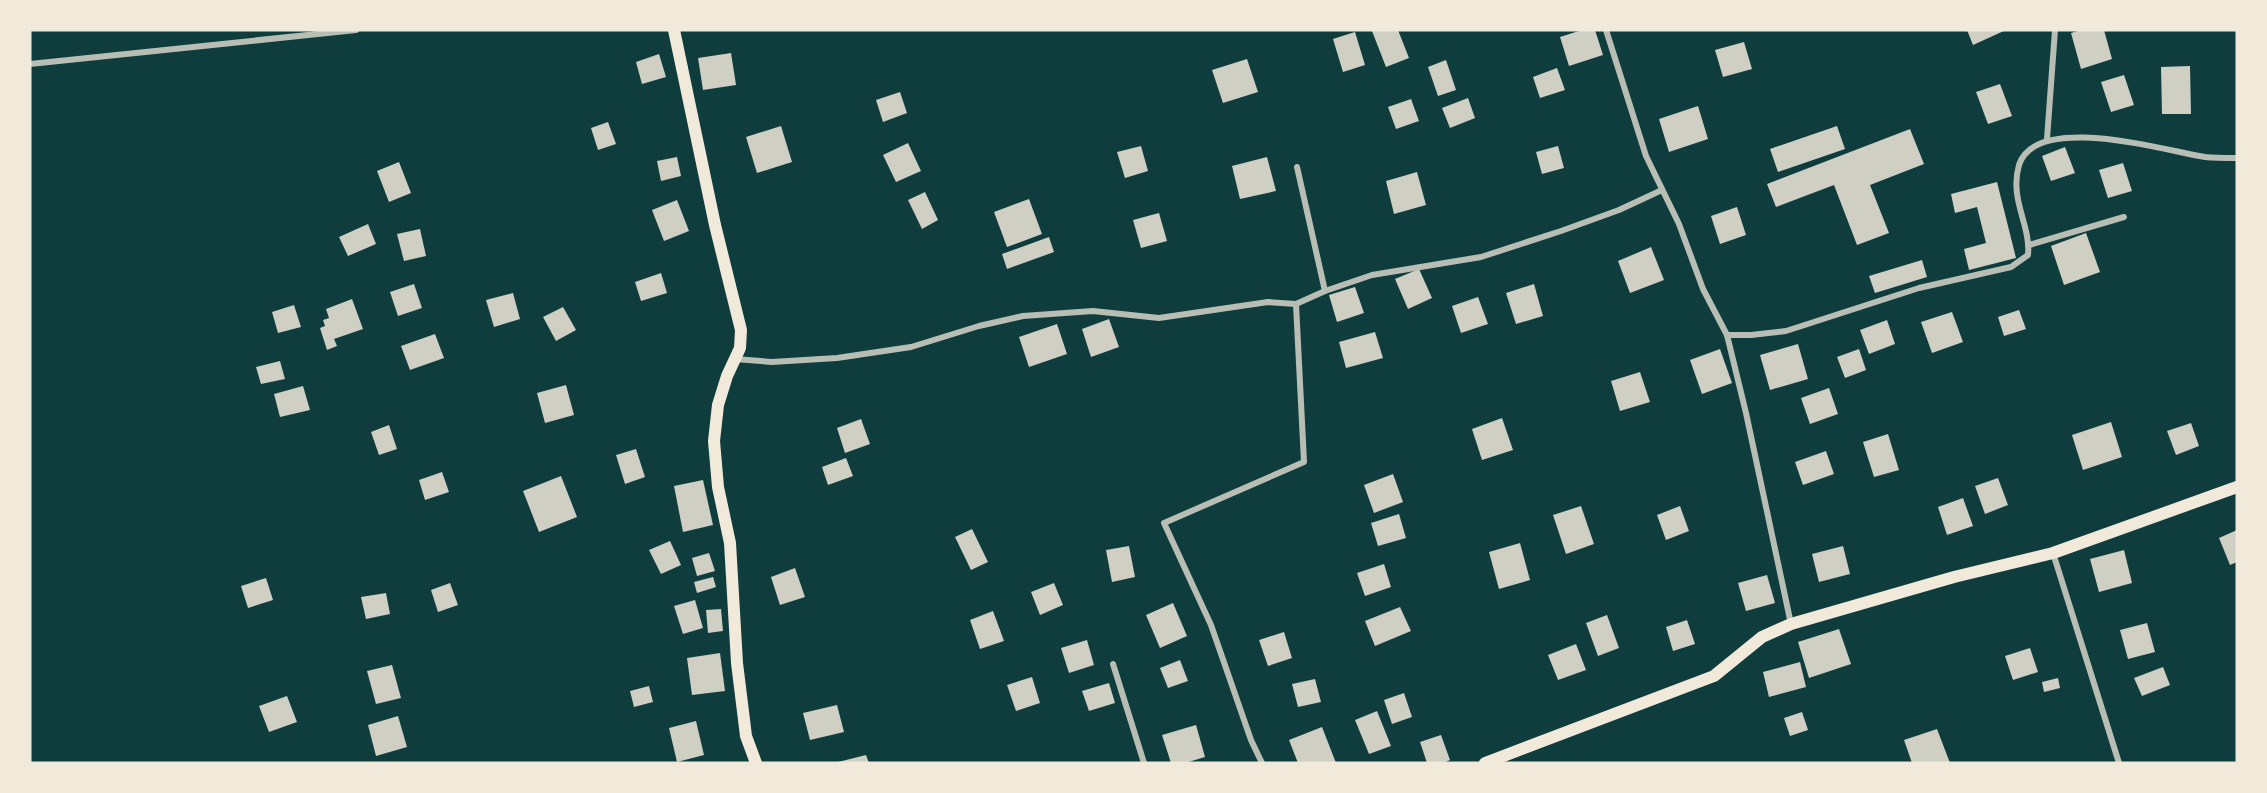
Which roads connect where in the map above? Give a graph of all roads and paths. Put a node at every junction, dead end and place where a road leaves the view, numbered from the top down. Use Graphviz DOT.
graph roads {
  1 [pos="356,30"];
  2 [pos="674,30"];
  3 [pos="1606,30"];
  4 [pos="2055,30"];
  5 [pos="30,64"];
  6 [pos="2048,139"];
  7 [pos="2237,158"];
  8 [pos="1297,167"];
  9 [pos="1662,190"];
  10 [pos="2124,218"];
  11 [pos="2029,245"];
  12 [pos="1324,291"];
  13 [pos="1296,304"];
  14 [pos="1727,335"];
  15 [pos="735,359"];
  16 [pos="2237,487"];
  17 [pos="2053,553"];
  18 [pos="1791,624"];
  19 [pos="1113,664"];
  20 [pos="756,763"];
  21 [pos="1144,763"];
  22 [pos="1262,763"];
  23 [pos="1485,763"];
  24 [pos="2119,763"];
  1 -- 5 [label="street"];
  2 -- 15 [label="main road"];
  3 -- 9 [label="street"];
  4 -- 6 [label="street"];
  6 -- 7 [label="street"];
  6 -- 11 [label="street"];
  8 -- 12 [label="street"];
  9 -- 12 [label="street"];
  9 -- 14 [label="street"];
  10 -- 11 [label="street"];
  11 -- 14 [label="street"];
  12 -- 13 [label="street"];
  13 -- 15 [label="street"];
  13 -- 22 [label="street"];
  14 -- 18 [label="street"];
  15 -- 20 [label="main road"];
  16 -- 17 [label="main road"];
  17 -- 18 [label="main road"];
  17 -- 24 [label="street"];
  18 -- 23 [label="main road"];
  19 -- 21 [label="street"];
}
